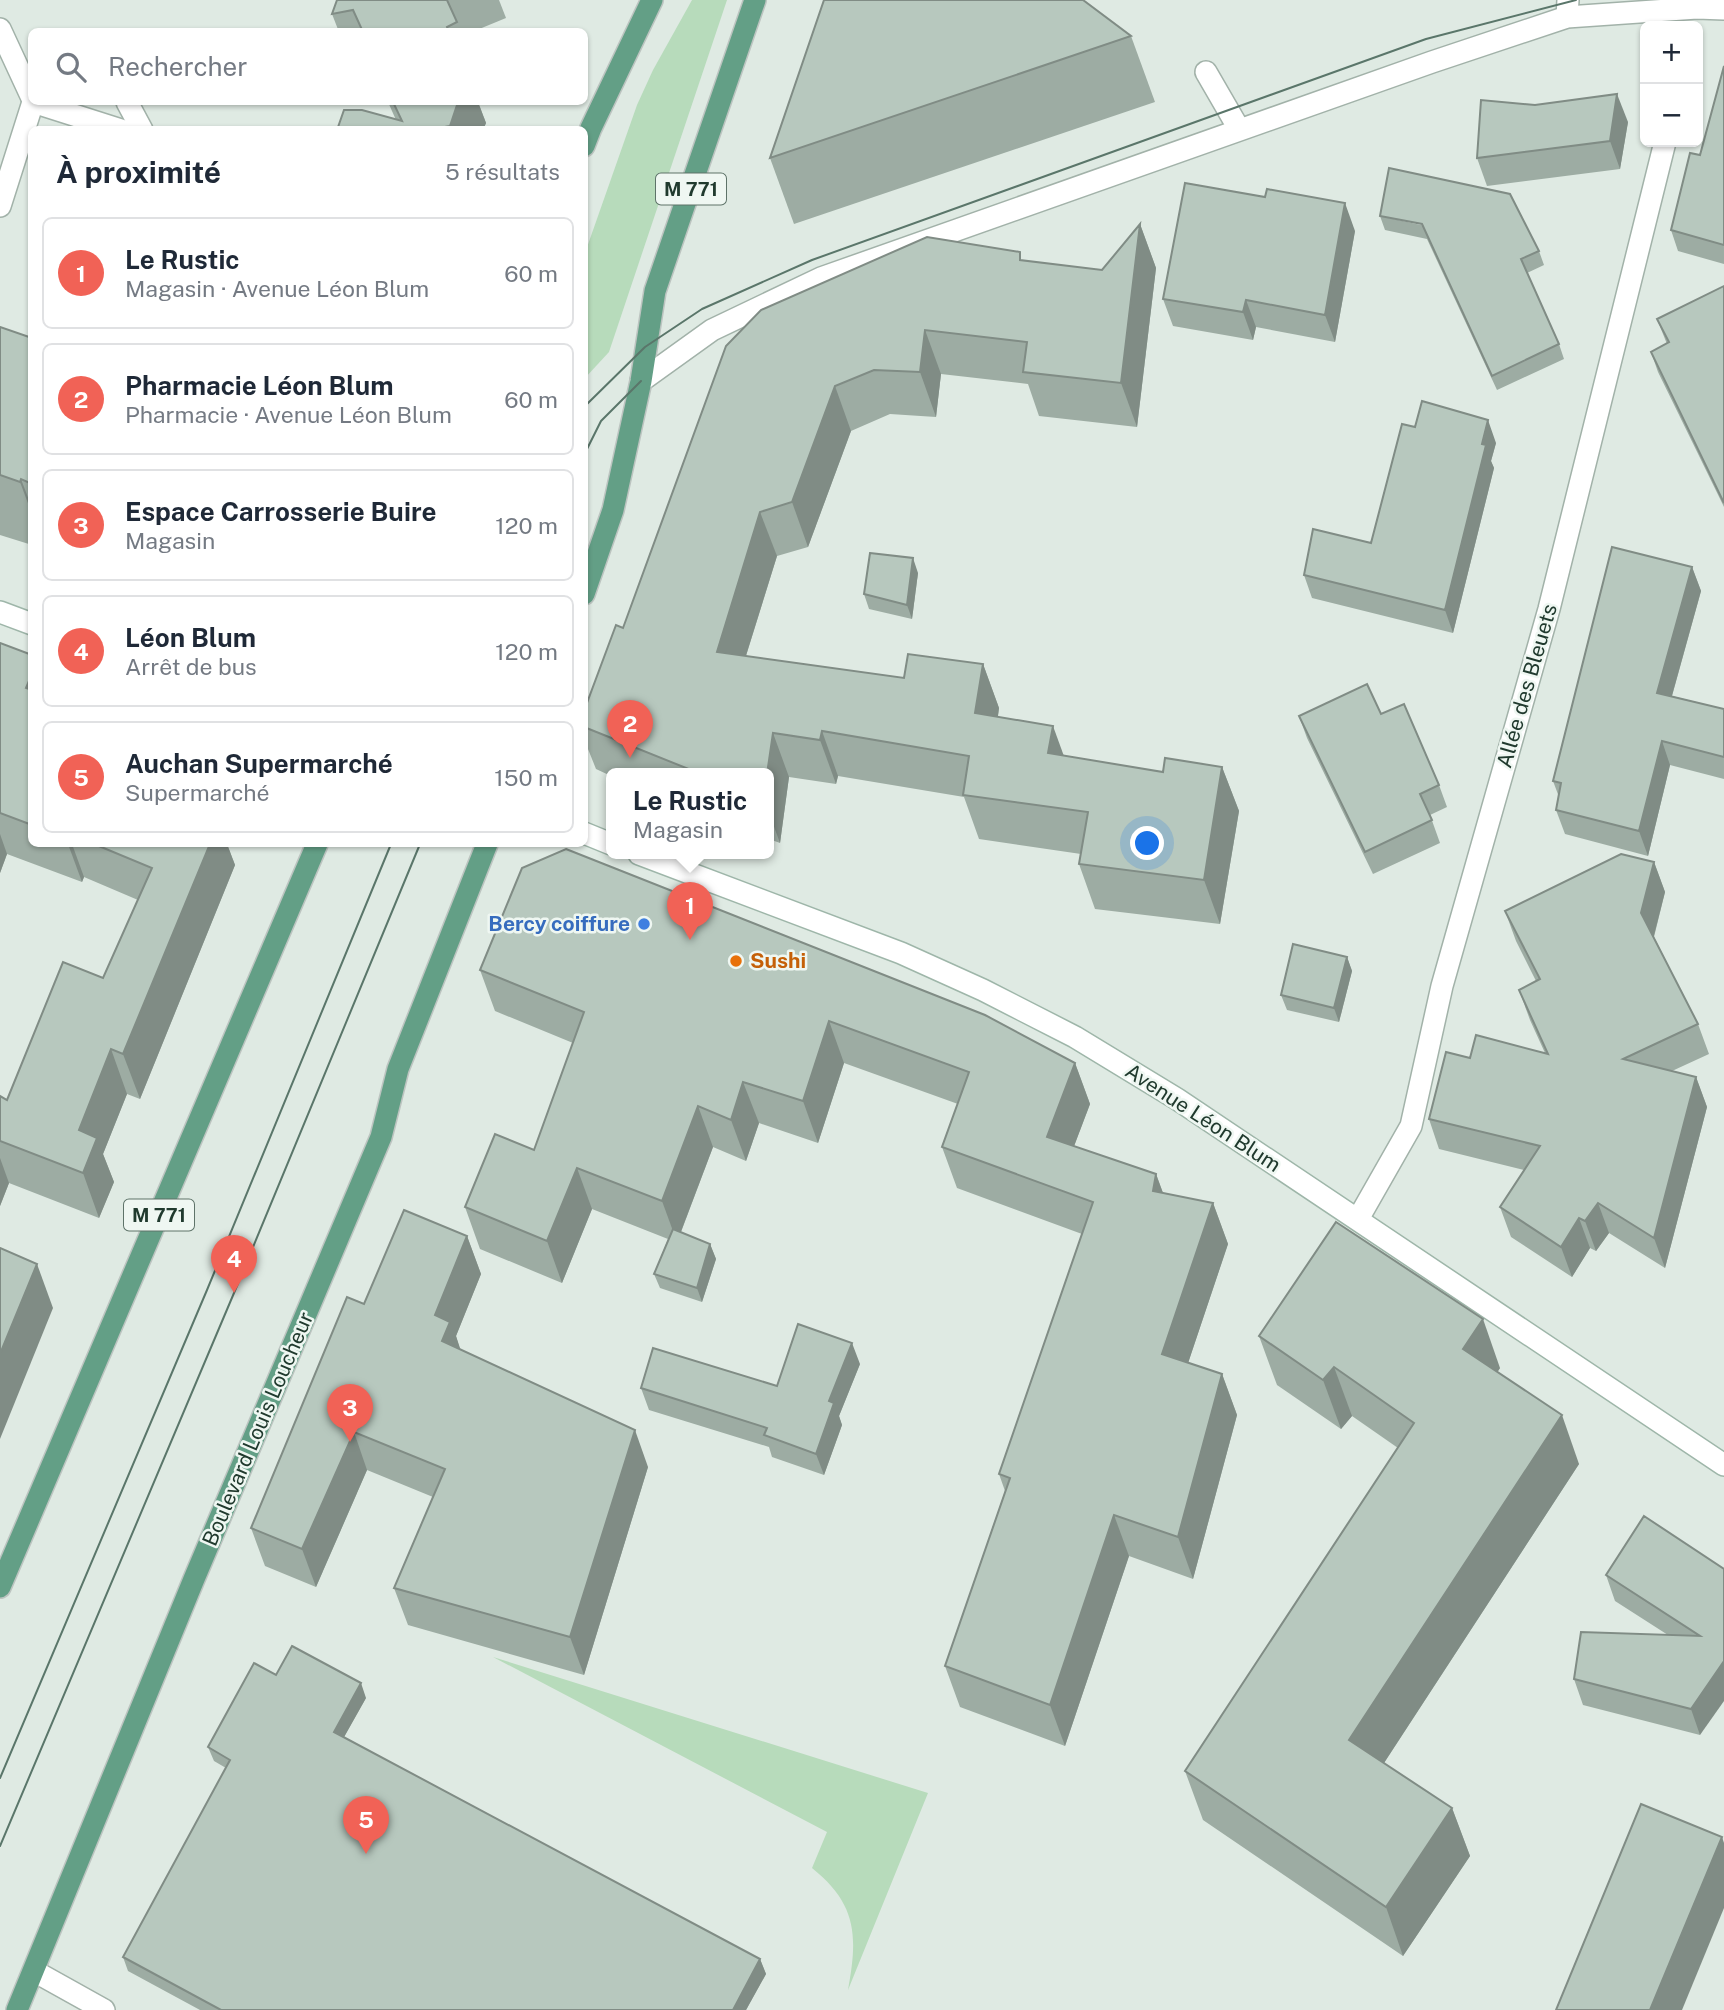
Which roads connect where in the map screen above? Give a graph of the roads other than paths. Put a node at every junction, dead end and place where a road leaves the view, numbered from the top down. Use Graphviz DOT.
graph roads {
  1 [pos="652,0"];
  2 [pos="755,0"];
  3 [pos="1567,8"];
  4 [pos="1724,9"];
  5 [pos="1695,17"];
  6 [pos="0,29"];
  7 [pos="1206,72"];
  8 [pos="28,89"];
  9 [pos="31,105"];
  10 [pos="48,105"];
  11 [pos="129,105"];
  12 [pos="109,126"];
  13 [pos="140,126"];
  14 [pos="1239,129"];
  15 [pos="588,136"];
  16 [pos="1664,147"];
  17 [pos="0,206"];
  18 [pos="640,381"];
  19 [pos="588,582"];
  20 [pos="0,612"];
  21 [pos="28,622"];
  22 [pos="588,835"];
  23 [pos="606,842"];
  24 [pos="316,847"];
  25 [pos="486,847"];
  26 [pos="652,859"];
  27 [pos="1358,1219"];
  28 [pos="1724,1465"];
  29 [pos="0,1587"];
  30 [pos="34,1971"];
  31 [pos="18,2010"];
  32 [pos="104,2010"];
  1 -- 15 [label="main road"];
  2 -- 18 [label="main road, M 771"];
  3 -- 5 [label="street"];
  3 -- 14 [label="street"];
  4 -- 5 [label="street"];
  6 -- 8 [label="street"];
  7 -- 14 [label="street"];
  9 -- 17 [label="street"];
  10 -- 12 [label="street"];
  11 -- 13 [label="street"];
  14 -- 18 [label="street"];
  16 -- 27 [label="street, Allée des Bleuets"];
  18 -- 19 [label="main road, M 771"];
  20 -- 21 [label="street"];
  22 -- 23 [label="street"];
  24 -- 29 [label="main road, M 771"];
  25 -- 30 [label="main road, Boulevard Louis Loucheur"];
  26 -- 27 [label="street, Avenue Léon Blum"];
  27 -- 28 [label="street, Avenue Léon Blum"];
  30 -- 31 [label="main road, Boulevard Louis Loucheur"];
  30 -- 32 [label="street"];
}
